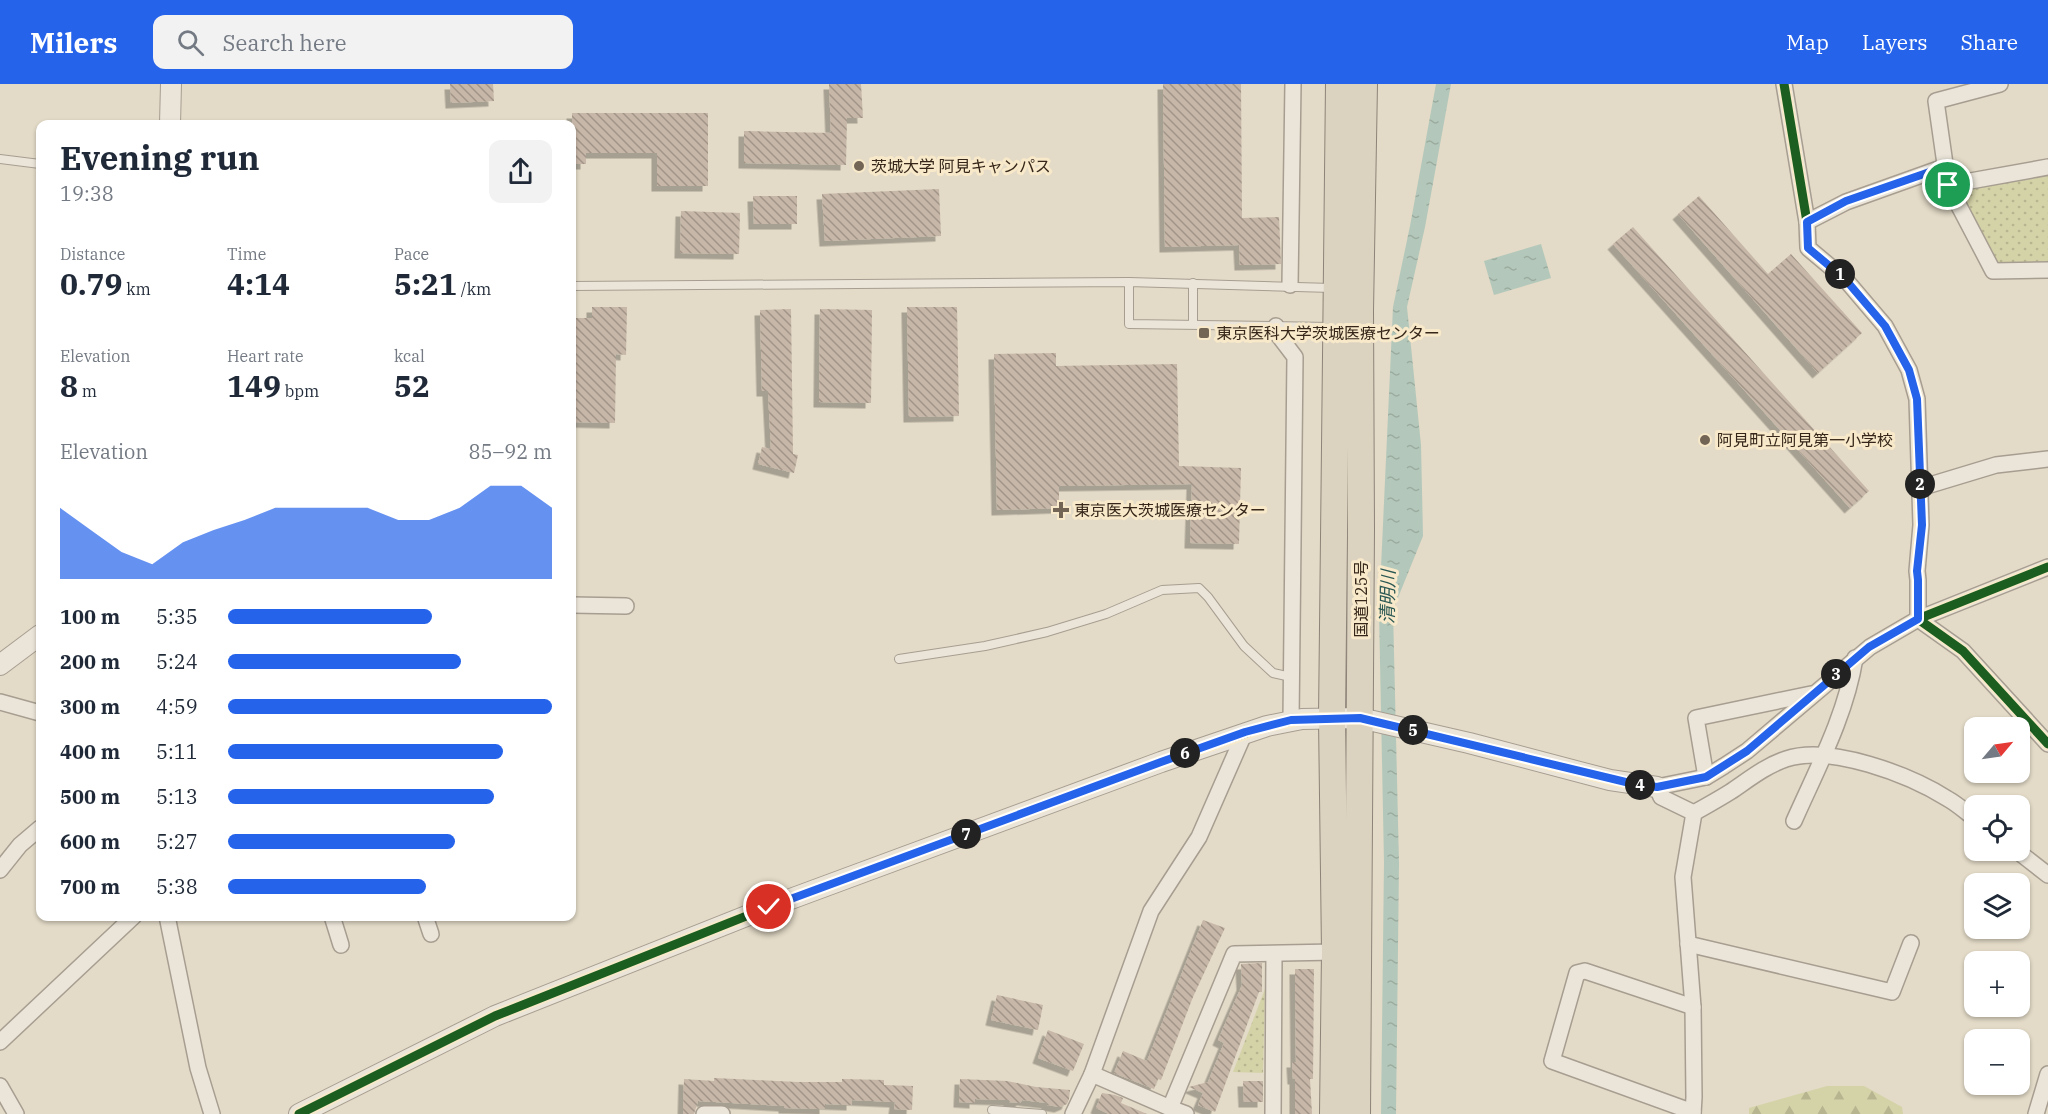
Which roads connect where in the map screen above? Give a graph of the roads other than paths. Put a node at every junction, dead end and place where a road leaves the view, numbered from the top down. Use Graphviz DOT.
graph roads {
  1 [pos="171,84"];
  2 [pos="1293,84"];
  3 [pos="1339,84"];
  4 [pos="1364,84"];
  5 [pos="1784,84"];
  6 [pos="2000,84"];
  7 [pos="170,120"];
  8 [pos="0,159"];
  9 [pos="36,164"];
  10 [pos="1944,167"];
  11 [pos="2048,167"];
  12 [pos="1948,185"];
  13 [pos="1807,222"];
  14 [pos="2048,270"];
  15 [pos="1129,282"];
  16 [pos="1193,283"];
  17 [pos="1290,285"];
  18 [pos="576,286"];
  19 [pos="1346,309"];
  20 [pos="1193,324"];
  21 [pos="1276,326"];
  22 [pos="2048,459"];
  23 [pos="1920,488"];
  24 [pos="2048,567"];
  25 [pos="576,605"];
  26 [pos="626,606"];
  27 [pos="1918,619"];
  28 [pos="36,637"];
  29 [pos="1855,658"];
  30 [pos="899,659"];
  31 [pos="0,665"];
  32 [pos="1291,677"];
  33 [pos="1813,693"];
  34 [pos="0,702"];
  35 [pos="36,712"];
  36 [pos="1332,718"];
  37 [pos="1360,718"];
  38 [pos="1291,720"];
  39 [pos="1245,732"];
  40 [pos="2048,744"];
  41 [pos="1824,754"];
  42 [pos="1706,777"];
  43 [pos="1657,787"];
  44 [pos="1964,810"];
  45 [pos="1694,813"];
  46 [pos="1794,821"];
  47 [pos="36,831"];
  48 [pos="2030,861"];
  49 [pos="0,870"];
  50 [pos="2048,875"];
  51 [pos="129,921"];
  52 [pos="168,921"];
  53 [pos="334,921"];
  54 [pos="426,921"];
  55 [pos="431,934"];
  56 [pos="1911,943"];
  57 [pos="1688,944"];
  58 [pos="341,945"];
  59 [pos="1335,952"];
  60 [pos="1274,954"];
  61 [pos="1693,1007"];
  62 [pos="0,1042"];
  63 [pos="1092,1074"];
  64 [pos="2048,1074"];
  65 [pos="0,1086"];
  66 [pos="1170,1108"];
  67 [pos="992,1110"];
  68 [pos="1693,1113"];
  69 [pos="16,1114"];
  70 [pos="212,1114"];
  71 [pos="298,1114"];
  72 [pos="704,1114"];
  73 [pos="722,1114"];
  74 [pos="1042,1114"];
  75 [pos="1073,1114"];
  76 [pos="1186,1114"];
  77 [pos="1273,1114"];
  78 [pos="1333,1114"];
  79 [pos="1357,1114"];
  80 [pos="2036,1114"];
  1 -- 7 [label="street"];
  2 -- 17 [label="street"];
  3 -- 19 [label="highway, 国道125号"];
  4 -- 19 [label="highway, 国道125号"];
  5 -- 13 [label="street"];
  6 -- 10 [label="street"];
  8 -- 9 [label="lane"];
  10 -- 12 [label="street"];
  10 -- 13 [label="street"];
  11 -- 12 [label="street"];
  12 -- 14 [label="street"];
  13 -- 23 [label="street"];
  15 -- 16 [label="lane"];
  15 -- 18 [label="lane"];
  15 -- 20 [label="lane"];
  16 -- 17 [label="lane"];
  16 -- 20 [label="lane"];
  17 -- 19 [label="lane"];
  19 -- 21 [label="lane"];
  19 -- 36 [label="highway, 国道125号"];
  19 -- 37 [label="highway, 国道125号"];
  20 -- 21 [label="lane"];
  21 -- 32 [label="street"];
  22 -- 23 [label="street"];
  23 -- 27 [label="street"];
  24 -- 27 [label="street"];
  25 -- 26 [label="street"];
  27 -- 29 [label="street"];
  27 -- 40 [label="street"];
  28 -- 31 [label="street"];
  29 -- 33 [label="street"];
  29 -- 41 [label="street"];
  30 -- 32 [label="lane"];
  32 -- 38 [label="street"];
  33 -- 42 [label="street"];
  33 -- 42 [label="street"];
  34 -- 35 [label="street"];
  36 -- 37 [label="street"];
  36 -- 38 [label="street"];
  36 -- 59 [label="highway, 国道125号"];
  37 -- 43 [label="street"];
  37 -- 79 [label="highway, 国道125号"];
  38 -- 39 [label="street"];
  39 -- 63 [label="street"];
  39 -- 71 [label="street"];
  41 -- 44 [label="street"];
  41 -- 45 [label="street"];
  41 -- 46 [label="street"];
  42 -- 43 [label="street"];
  43 -- 45 [label="street"];
  45 -- 57 [label="street"];
  47 -- 49 [label="street"];
  48 -- 50 [label="street"];
  51 -- 62 [label="street"];
  52 -- 70 [label="street"];
  53 -- 58 [label="street"];
  54 -- 55 [label="street"];
  56 -- 57 [label="street"];
  57 -- 61 [label="street"];
  59 -- 60 [label="street"];
  59 -- 78 [label="highway, 国道125号"];
  60 -- 66 [label="street"];
  60 -- 77 [label="street"];
  61 -- 68 [label="street"];
  61 -- 68 [label="street"];
  63 -- 66 [label="street"];
  63 -- 75 [label="street"];
  64 -- 80 [label="street"];
  65 -- 69 [label="street"];
  66 -- 76 [label="street"];
  67 -- 74 [label="lane"];
  72 -- 73 [label="street"];
}
